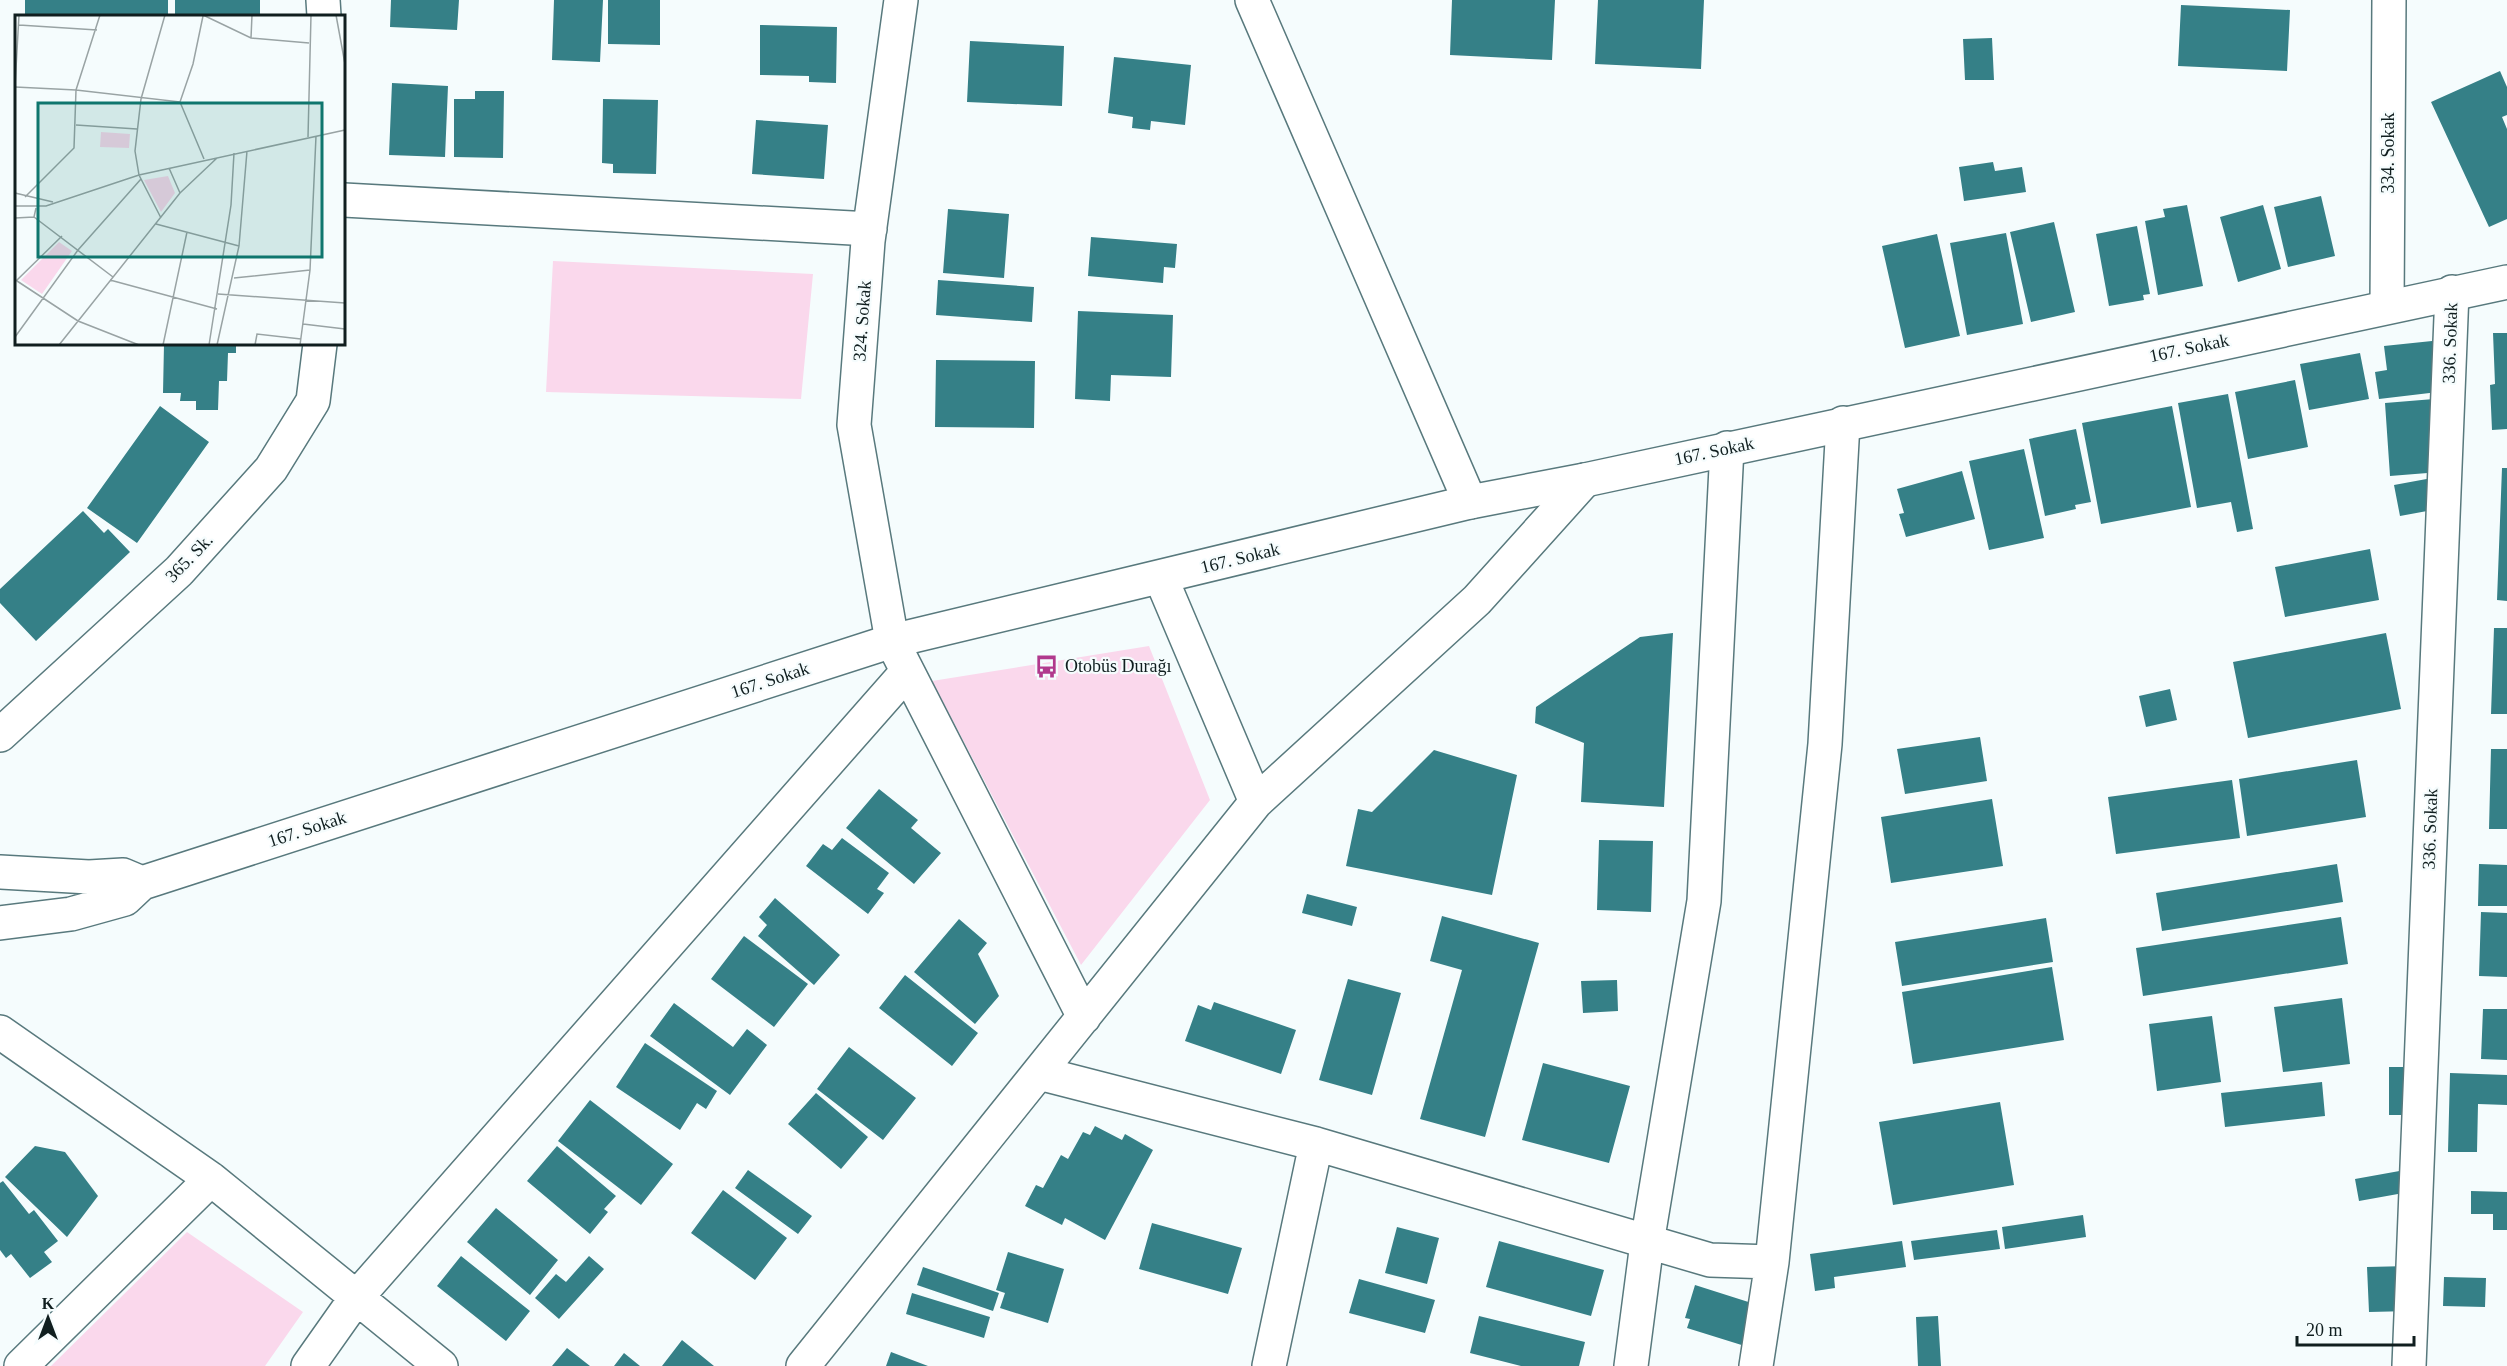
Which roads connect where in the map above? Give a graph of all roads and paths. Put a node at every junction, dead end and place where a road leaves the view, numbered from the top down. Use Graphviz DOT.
graph roads {
  1 [pos="323,0"];
  2 [pos="901,0"];
  3 [pos="1252,0"];
  4 [pos="2389,0"];
  5 [pos="324,15"];
  6 [pos="345,200"];
  7 [pos="870,229"];
  8 [pos="2507,282"];
  9 [pos="2452,292"];
  10 [pos="2387,306"];
  11 [pos="320,345"];
  12 [pos="1843,423"];
  13 [pos="1727,448"];
  14 [pos="1585,480"];
  15 [pos="1470,501"];
  16 [pos="1161,578"];
  17 [pos="892,641"];
  18 [pos="907,672"];
  19 [pos="0,735"];
  20 [pos="1256,802"];
  21 [pos="0,872"];
  22 [pos="142,882"];
  23 [pos="0,923"];
  24 [pos="1084,1017"];
  25 [pos="0,1032"];
  26 [pos="1039,1073"];
  27 [pos="1316,1144"];
  28 [pos="211,1179"];
  29 [pos="1647,1244"];
  30 [pos="1772,1262"];
  31 [pos="356,1298"];
  32 [pos="21,1366"];
  33 [pos="308,1366"];
  34 [pos="441,1366"];
  35 [pos="803,1366"];
  36 [pos="1269,1366"];
  37 [pos="1631,1366"];
  38 [pos="1756,1366"];
  39 [pos="2409,1366"];
  1 -- 5 [label="street"];
  2 -- 7 [label="street, 324. Sokak"];
  3 -- 15 [label="street"];
  4 -- 10 [label="street, 334. Sokak"];
  6 -- 7 [label="street"];
  7 -- 17 [label="street, 324. Sokak"];
  8 -- 9 [label="street, 167. Sokak"];
  9 -- 10 [label="street, 167. Sokak"];
  9 -- 39 [label="street, 336. Sokak"];
  10 -- 12 [label="street, 167. Sokak"];
  11 -- 19 [label="street, 365. Sk."];
  12 -- 13 [label="street, 167. Sokak"];
  12 -- 30 [label="street"];
  13 -- 14 [label="street, 167. Sokak"];
  13 -- 29 [label="street"];
  14 -- 15 [label="street, 167. Sokak"];
  14 -- 20 [label="street"];
  15 -- 16 [label="street, 167. Sokak"];
  16 -- 17 [label="street, 167. Sokak"];
  16 -- 20 [label="street"];
  17 -- 18 [label="street, 324. Sokak"];
  17 -- 22 [label="street, 167. Sokak"];
  18 -- 24 [label="street, 324. Sokak"];
  18 -- 31 [label="street"];
  20 -- 24 [label="street"];
  21 -- 22 [label="street"];
  22 -- 23 [label="street, 167. Sokak"];
  24 -- 26 [label="street"];
  25 -- 28 [label="street"];
  26 -- 27 [label="street"];
  26 -- 35 [label="street"];
  27 -- 29 [label="street"];
  27 -- 36 [label="street"];
  28 -- 31 [label="street"];
  28 -- 32 [label="street"];
  29 -- 30 [label="street"];
  29 -- 37 [label="street"];
  30 -- 38 [label="street"];
  31 -- 33 [label="street"];
  31 -- 34 [label="street"];
}
